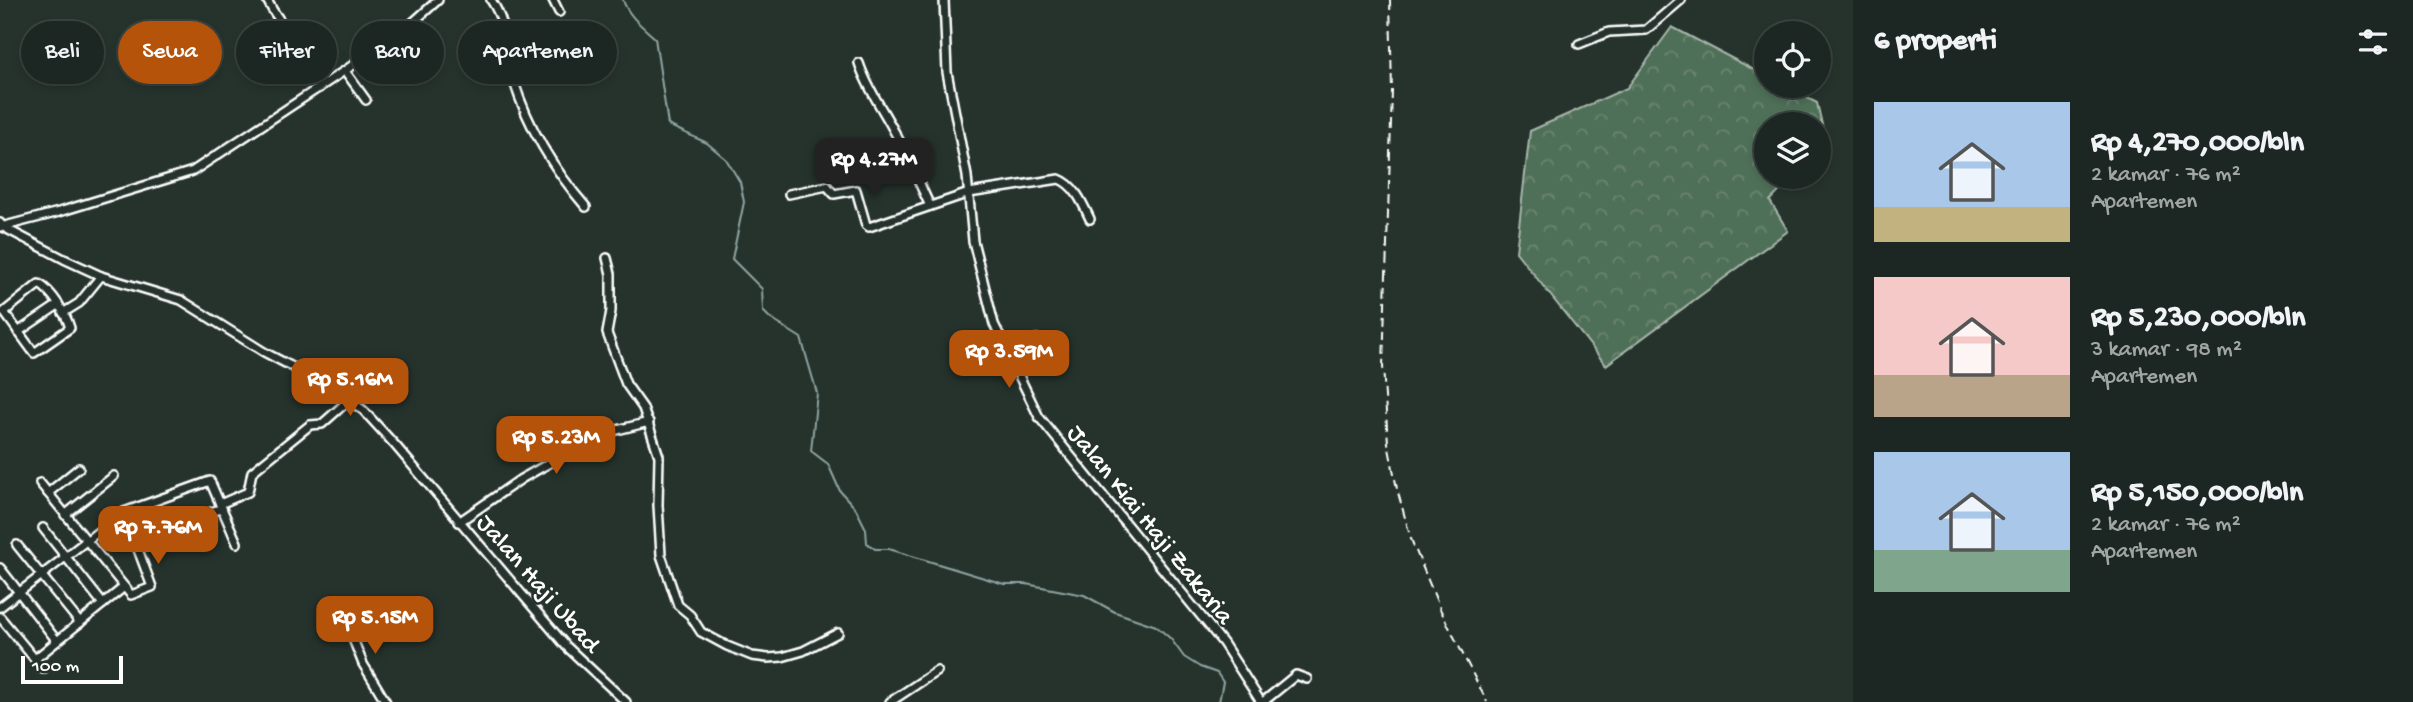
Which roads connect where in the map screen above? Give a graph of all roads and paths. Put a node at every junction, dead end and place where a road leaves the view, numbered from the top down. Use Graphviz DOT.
graph roads {
  1 [pos="267,0"];
  2 [pos="438,0"];
  3 [pos="491,0"];
  4 [pos="553,0"];
  5 [pos="944,0"];
  6 [pos="1681,0"];
  7 [pos="559,12"];
  8 [pos="1579,44"];
  9 [pos="859,63"];
  10 [pos="345,71"];
  11 [pos="319,88"];
  12 [pos="366,100"];
  13 [pos="969,193"];
  14 [pos="789,194"];
  15 [pos="930,206"];
  16 [pos="586,207"];
  17 [pos="1090,219"];
  18 [pos="1,226"];
  19 [pos="607,258"];
  20 [pos="101,275"];
  21 [pos="58,305"];
  22 [pos="63,313"];
  23 [pos="18,332"];
  24 [pos="1037,339"];
  25 [pos="1006,349"];
  26 [pos="349,400"];
  27 [pos="649,422"];
  28 [pos="79,468"];
  29 [pos="114,476"];
  30 [pos="40,483"];
  31 [pos="48,493"];
  32 [pos="221,506"];
  33 [pos="124,512"];
  34 [pos="65,514"];
  35 [pos="459,522"];
  36 [pos="43,528"];
  37 [pos="85,540"];
  38 [pos="134,542"];
  39 [pos="237,543"];
  40 [pos="17,545"];
  41 [pos="64,557"];
  42 [pos="0,568"];
  43 [pos="41,575"];
  44 [pos="124,587"];
  45 [pos="19,592"];
  46 [pos="103,604"];
  47 [pos="0,607"];
  48 [pos="0,617"];
  49 [pos="345,619"];
  50 [pos="80,623"];
  51 [pos="838,633"];
  52 [pos="57,641"];
  53 [pos="35,659"];
  54 [pos="43,669"];
  55 [pos="937,671"];
  56 [pos="1307,679"];
  57 [pos="895,701"];
  58 [pos="386,702"];
  59 [pos="626,702"];
  60 [pos="1262,702"];
  1 -- 11 [label="street"];
  2 -- 10 [label="street"];
  3 -- 16 [label="street"];
  4 -- 7 [label="street"];
  5 -- 13 [label="street, Jalan Kiai Haji Zakaria"];
  6 -- 8 [label="street"];
  9 -- 15 [label="street"];
  10 -- 11 [label="street"];
  10 -- 12 [label="street"];
  11 -- 18 [label="street"];
  13 -- 15 [label="street"];
  13 -- 17 [label="street"];
  13 -- 25 [label="street, Jalan Kiai Haji Zakaria"];
  14 -- 15 [label="street"];
  18 -- 20 [label="street, Jalan Haji Ubad"];
  19 -- 27 [label="street"];
  20 -- 22 [label="street"];
  20 -- 26 [label="street, Jalan Haji Ubad"];
  21 -- 22 [label="street"];
  21 -- 23 [label="street"];
  21 -- 23 [label="street"];
  22 -- 23 [label="street"];
  24 -- 25 [label="street"];
  25 -- 60 [label="street, Jalan Kiai Haji Zakaria"];
  26 -- 32 [label="street"];
  26 -- 35 [label="street, Jalan Haji Ubad"];
  27 -- 35 [label="street"];
  27 -- 51 [label="street"];
  28 -- 31 [label="street"];
  29 -- 34 [label="street"];
  30 -- 31 [label="street"];
  31 -- 34 [label="street"];
  32 -- 33 [label="street"];
  32 -- 38 [label="street"];
  32 -- 39 [label="street"];
  33 -- 37 [label="street"];
  33 -- 38 [label="street"];
  34 -- 37 [label="street"];
  35 -- 59 [label="street, Jalan Haji Ubad"];
  36 -- 41 [label="street"];
  37 -- 41 [label="street"];
  37 -- 44 [label="street"];
  38 -- 44 [label="street"];
  40 -- 43 [label="street"];
  41 -- 43 [label="street"];
  41 -- 46 [label="street"];
  42 -- 45 [label="street"];
  43 -- 45 [label="street"];
  43 -- 50 [label="street"];
  44 -- 46 [label="street"];
  45 -- 47 [label="street"];
  45 -- 52 [label="street"];
  46 -- 50 [label="street"];
  48 -- 53 [label="street"];
  49 -- 58 [label="street"];
  50 -- 52 [label="street"];
  52 -- 53 [label="street"];
  53 -- 54 [label="street"];
  55 -- 57 [label="street"];
  56 -- 60 [label="street"];
}
